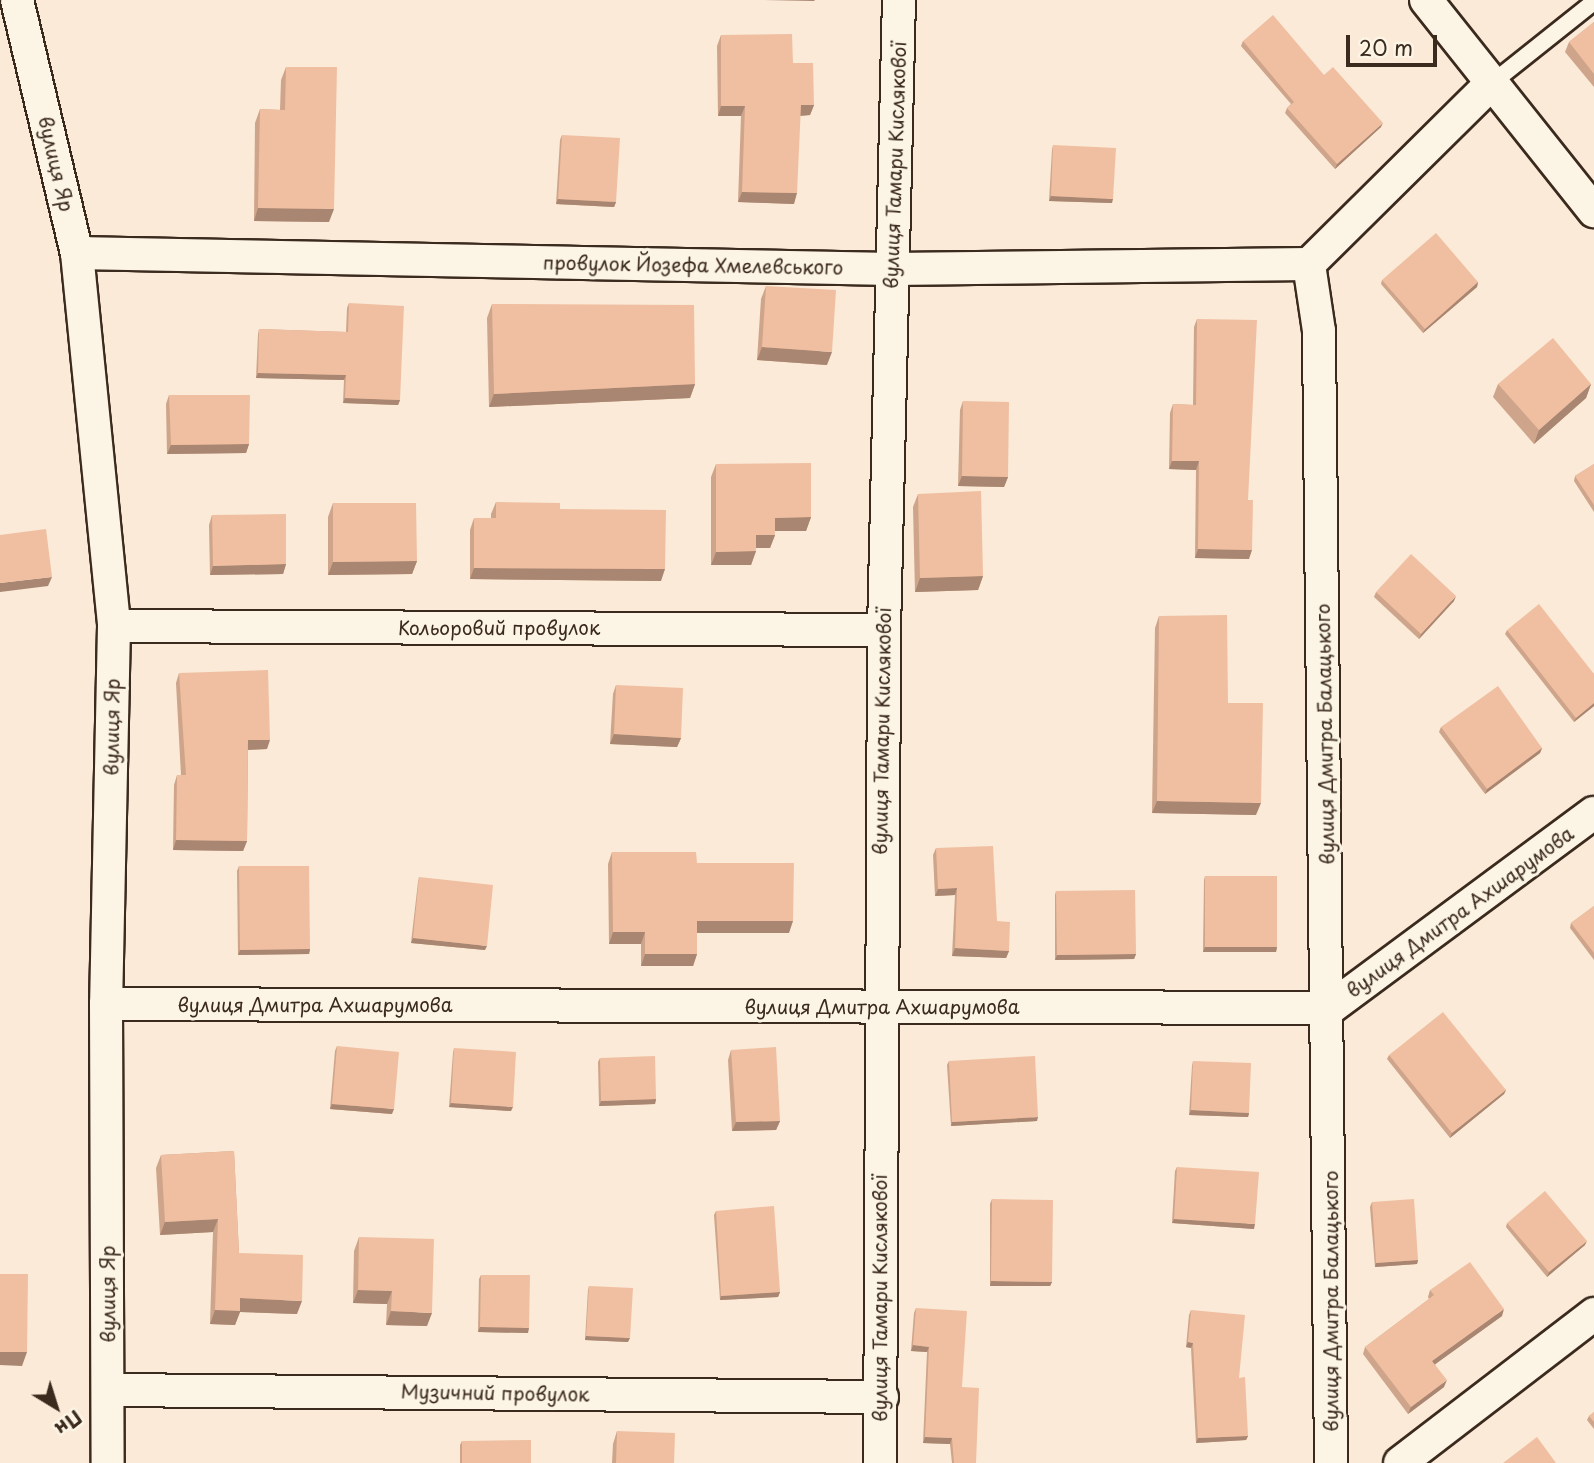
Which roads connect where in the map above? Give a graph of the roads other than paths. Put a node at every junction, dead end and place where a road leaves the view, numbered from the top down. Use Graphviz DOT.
graph roads {
  1 [pos="17,0"];
  2 [pos="899,0"];
  3 [pos="1426,0"];
  4 [pos="1594,2"];
  5 [pos="1492,83"];
  6 [pos="1594,211"];
  7 [pos="76,253"];
  8 [pos="1309,264"];
  9 [pos="892,269"];
  10 [pos="114,626"];
  11 [pos="884,630"];
  12 [pos="1594,813"];
  13 [pos="106,1004"];
  14 [pos="879,1007"];
  15 [pos="1330,1008"];
  16 [pos="1594,1314"];
  17 [pos="108,1390"];
  18 [pos="881,1397"];
  19 [pos="108,1463"];
  20 [pos="880,1463"];
  21 [pos="1331,1463"];
  22 [pos="1399,1463"];
  1 -- 7 [label="street, вулиця Яр"];
  2 -- 9 [label="street, вулиця Тамари Кислякової"];
  3 -- 5 [label="street"];
  4 -- 5 [label="lane"];
  5 -- 6 [label="street"];
  5 -- 8 [label="street"];
  7 -- 9 [label="street, провулок Йозефа Хмелевського"];
  7 -- 10 [label="street, вулиця Яр"];
  8 -- 9 [label="street, провулок Йозефа Хмелевського"];
  8 -- 15 [label="street, вулиця Дмитра Балацького"];
  9 -- 11 [label="street, вулиця Тамари Кислякової"];
  10 -- 11 [label="street, Кольоровий провулок"];
  10 -- 13 [label="street, вулиця Яр"];
  11 -- 14 [label="street, вулиця Тамари Кислякової"];
  12 -- 15 [label="street, вулиця Дмитра Ахшарумова"];
  13 -- 14 [label="street, вулиця Дмитра Ахшарумова"];
  13 -- 17 [label="street, вулиця Яр"];
  14 -- 15 [label="street, вулиця Дмитра Ахшарумова"];
  14 -- 18 [label="street, вулиця Тамари Кислякової"];
  15 -- 21 [label="street, вулиця Дмитра Балацького"];
  16 -- 22 [label="street"];
  17 -- 18 [label="street, Музичний провулок"];
  17 -- 19 [label="street, вулиця Яр"];
  18 -- 20 [label="street, вулиця Тамари Кислякової"];
}
